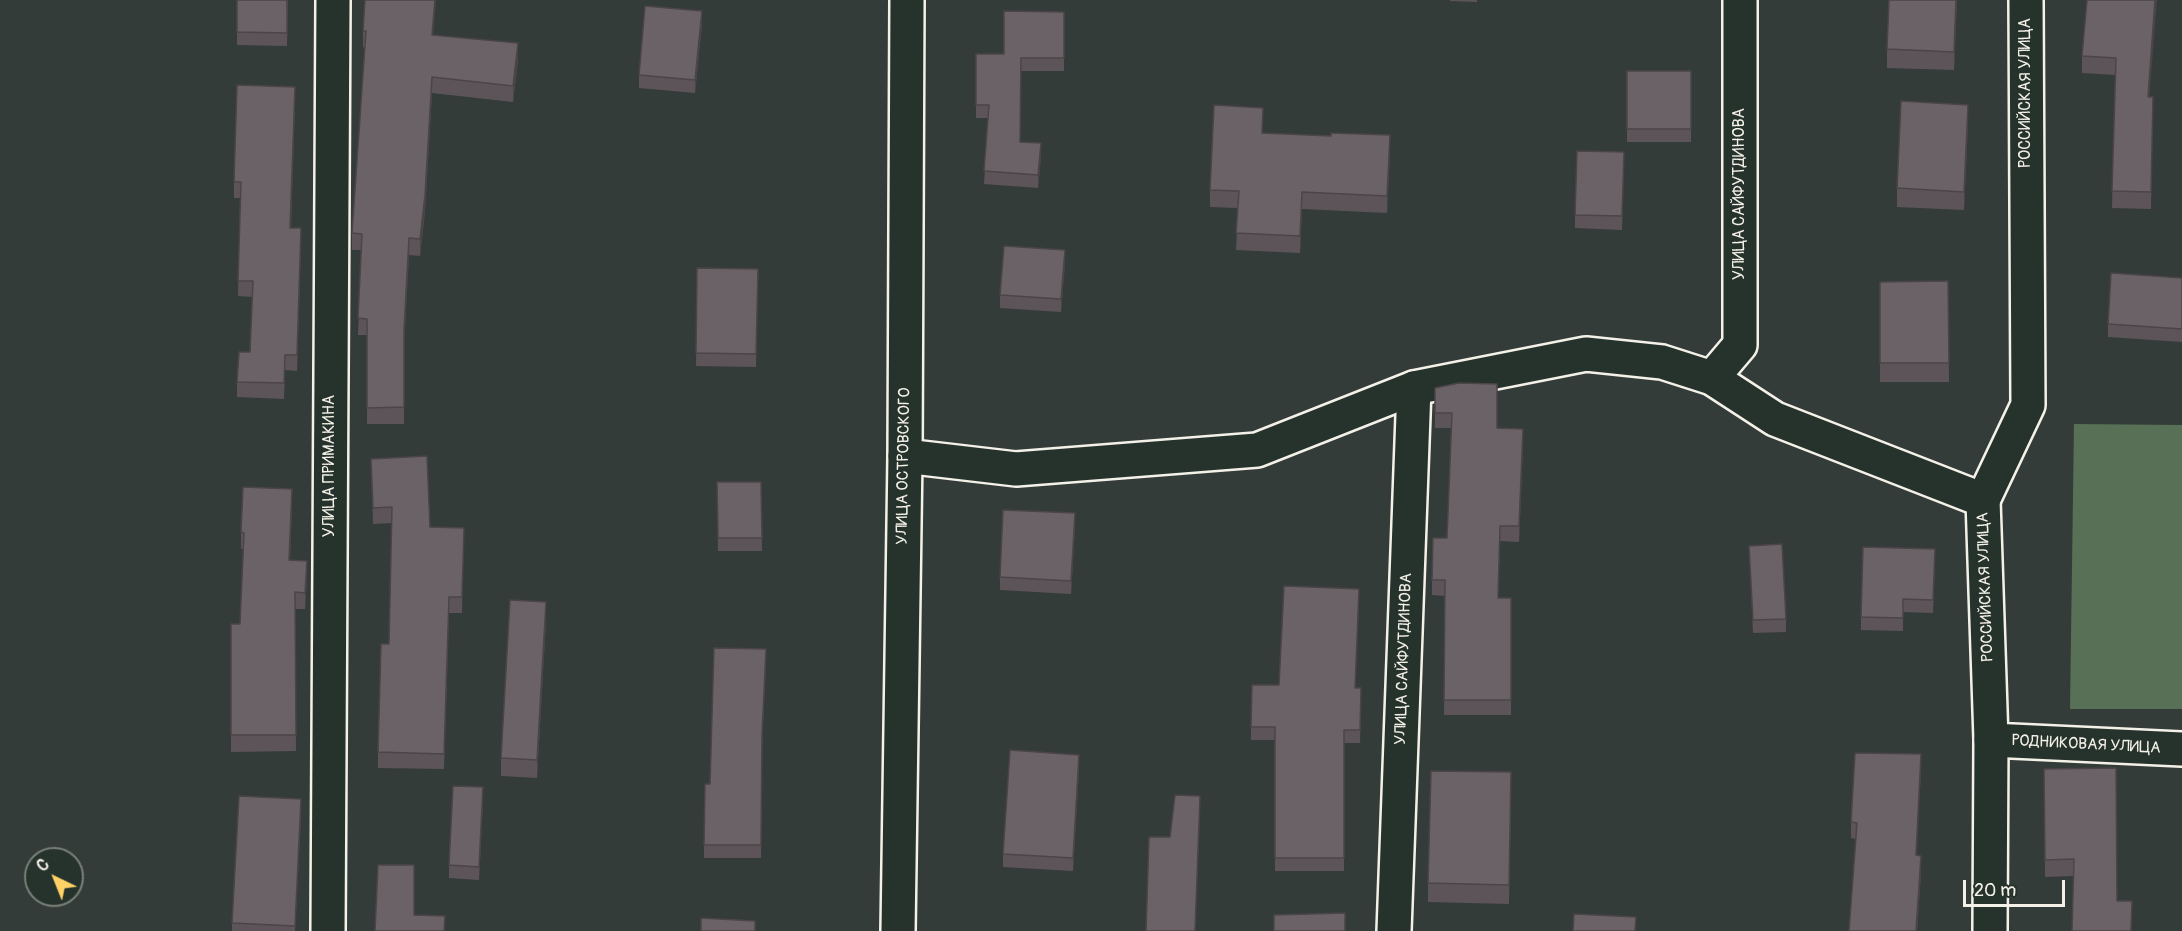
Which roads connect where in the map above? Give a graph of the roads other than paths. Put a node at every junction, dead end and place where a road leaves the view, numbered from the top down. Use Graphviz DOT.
graph roads {
  1 [pos="333,0"];
  2 [pos="907,0"];
  3 [pos="1740,0"];
  4 [pos="2026,0"];
  5 [pos="1712,378"];
  6 [pos="1414,388"];
  7 [pos="904,456"];
  8 [pos="1983,500"];
  9 [pos="1991,740"];
  10 [pos="2182,749"];
  11 [pos="328,931"];
  12 [pos="898,931"];
  13 [pos="1394,931"];
  14 [pos="1990,931"];
  1 -- 11 [label="street, УЛИЦА ПРИМАКИНА"];
  2 -- 7 [label="street, УЛИЦА ОСТРОВСКОГО"];
  3 -- 5 [label="street, УЛИЦА САЙФУТДИНОВА"];
  4 -- 8 [label="street, РОССИЙСКАЯ УЛИЦА"];
  5 -- 6 [label="street"];
  5 -- 8 [label="street"];
  6 -- 7 [label="street"];
  6 -- 13 [label="street, УЛИЦА САЙФУТДИНОВА"];
  7 -- 12 [label="street, УЛИЦА ОСТРОВСКОГО"];
  8 -- 9 [label="street, РОССИЙСКАЯ УЛИЦА"];
  9 -- 10 [label="street, РОДНИКОВАЯ УЛИЦА"];
  9 -- 14 [label="street, РОССИЙСКАЯ УЛИЦА"];
}
